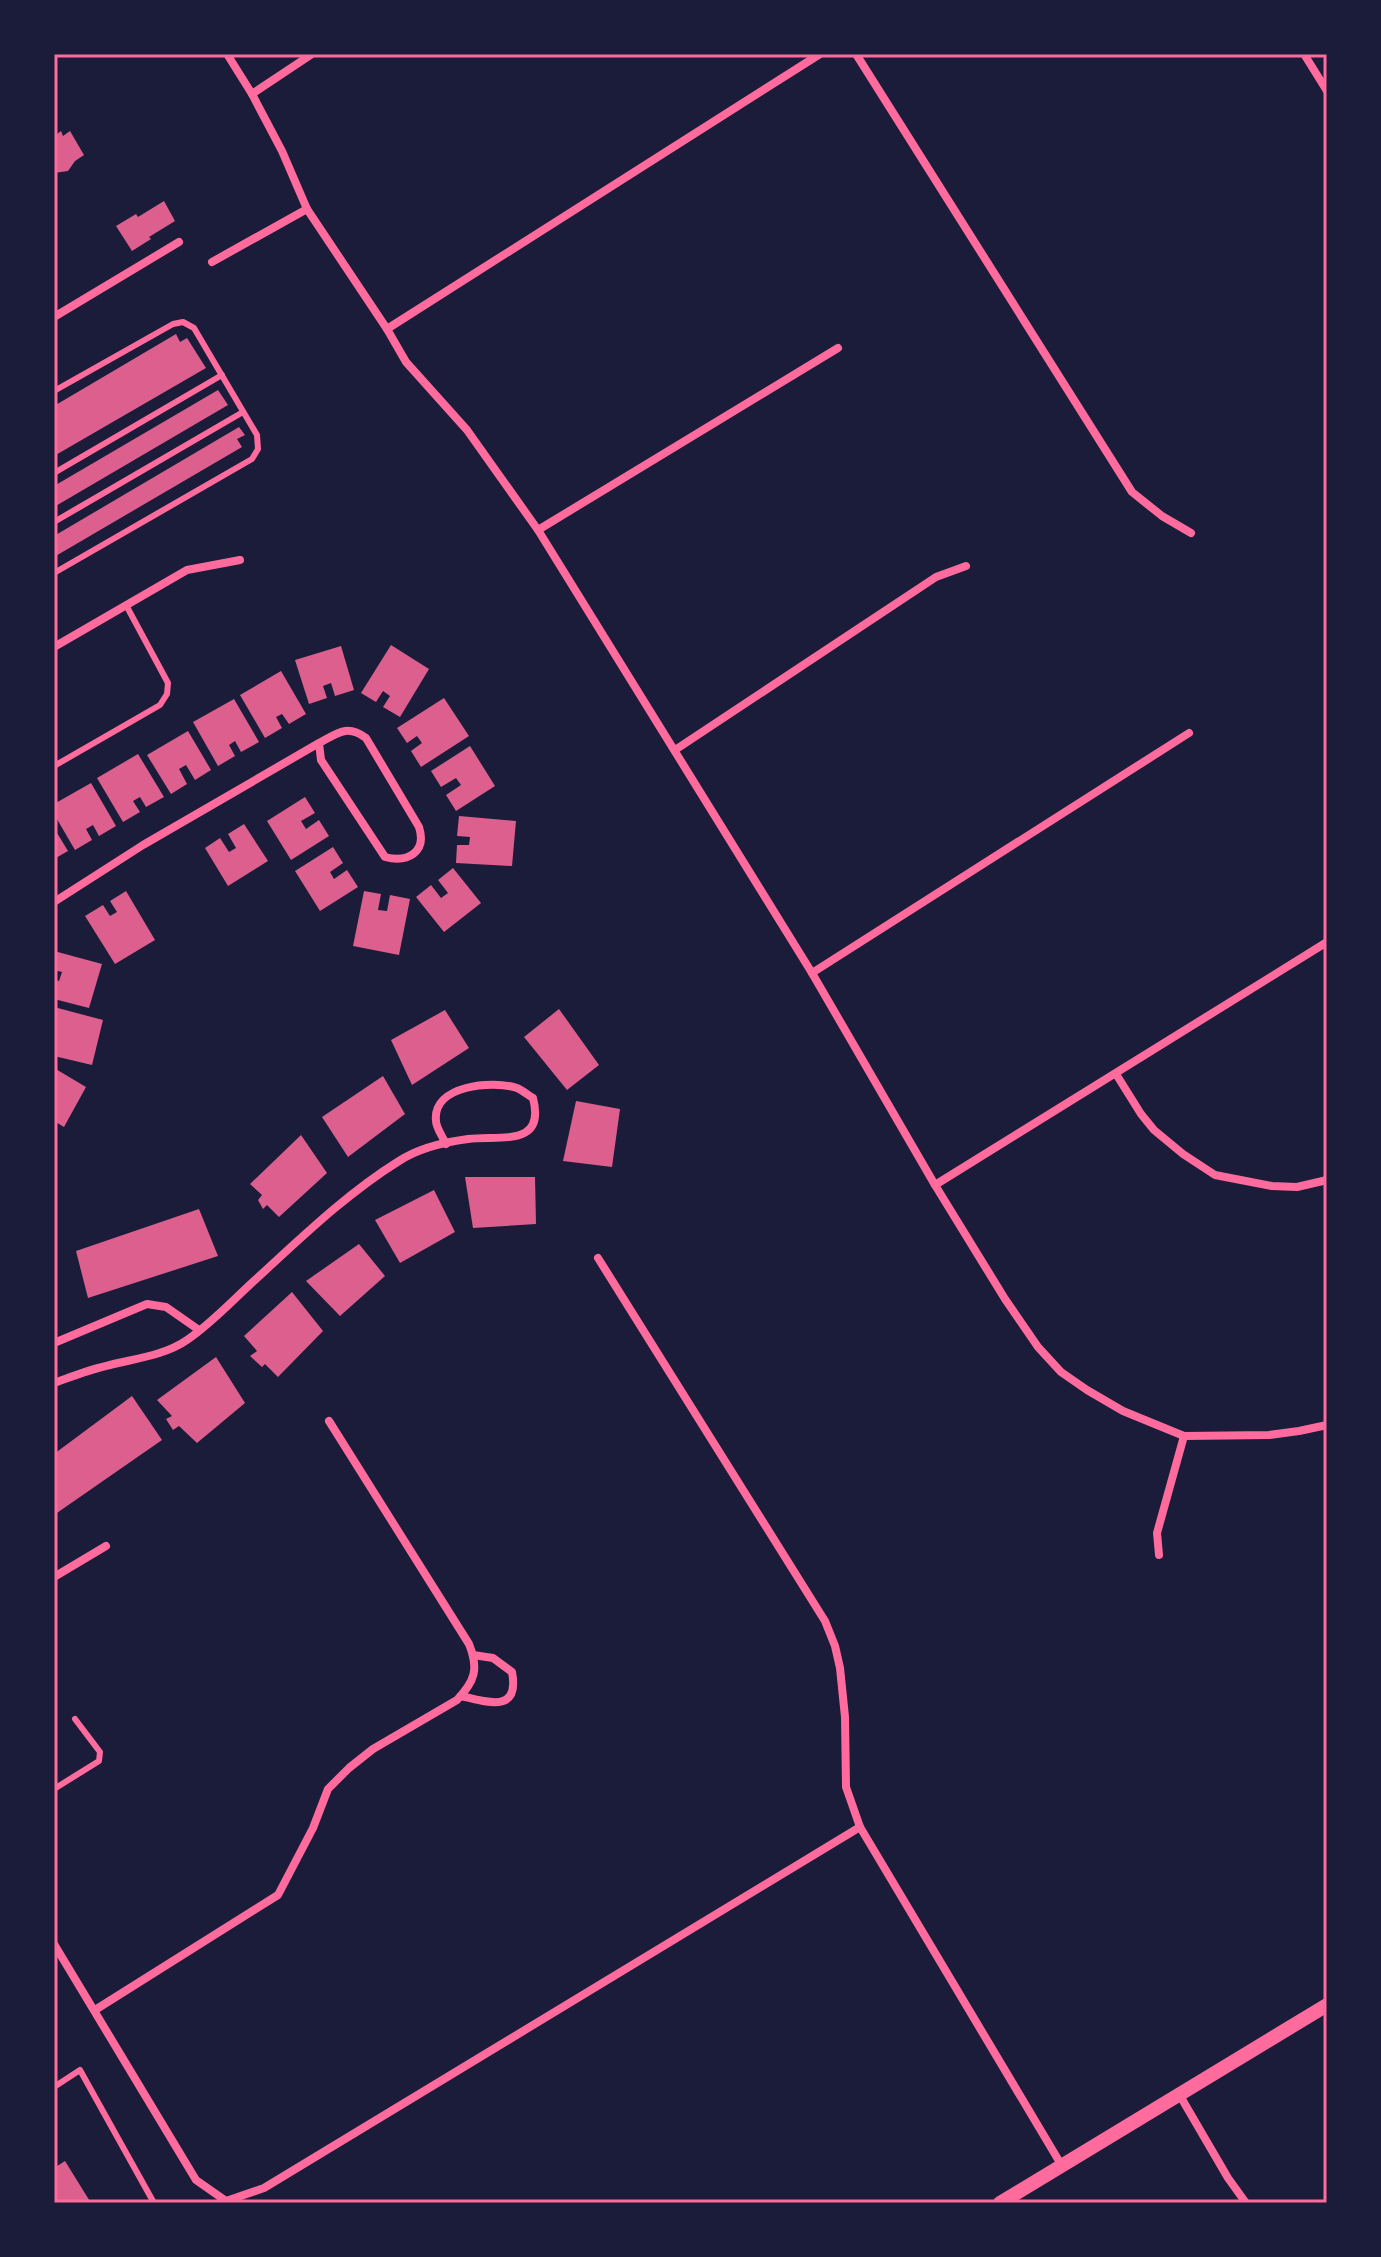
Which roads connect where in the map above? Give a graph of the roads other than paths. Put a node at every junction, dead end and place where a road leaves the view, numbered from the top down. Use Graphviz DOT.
graph roads {
  1 [pos="227,54"];
  2 [pos="312,54"];
  3 [pos="820,54"];
  4 [pos="856,54"];
  5 [pos="1304,54"];
  6 [pos="1327,91"];
  7 [pos="252,94"];
  8 [pos="307,209"];
  9 [pos="179,242"];
  10 [pos="212,262"];
  11 [pos="54,317"];
  12 [pos="387,329"];
  13 [pos="838,348"];
  14 [pos="222,375"];
  15 [pos="54,391"];
  16 [pos="243,412"];
  17 [pos="54,473"];
  18 [pos="54,522"];
  19 [pos="538,530"];
  20 [pos="1191,533"];
  21 [pos="240,560"];
  22 [pos="966,566"];
  23 [pos="54,573"];
  24 [pos="126,605"];
  25 [pos="54,647"];
  26 [pos="1189,733"];
  27 [pos="319,743"];
  28 [pos="675,750"];
  29 [pos="54,766"];
  30 [pos="54,902"];
  31 [pos="1327,942"];
  32 [pos="812,973"];
  33 [pos="1116,1074"];
  34 [pos="446,1144"];
  35 [pos="1327,1180"];
  36 [pos="935,1185"];
  37 [pos="598,1258"];
  38 [pos="199,1330"];
  39 [pos="54,1343"];
  40 [pos="54,1383"];
  41 [pos="329,1421"];
  42 [pos="1327,1425"];
  43 [pos="1184,1436"];
  44 [pos="106,1546"];
  45 [pos="1159,1555"];
  46 [pos="54,1577"];
  47 [pos="473,1655"];
  48 [pos="461,1696"];
  49 [pos="75,1719"];
  50 [pos="54,1789"];
  51 [pos="860,1827"];
  52 [pos="54,1944"];
  53 [pos="1327,2005"];
  54 [pos="95,2010"];
  55 [pos="54,2087"];
  56 [pos="1179,2094"];
  57 [pos="1062,2166"];
  58 [pos="226,2201"];
  59 [pos="154,2203"];
  60 [pos="1000,2203"];
  61 [pos="1246,2203"];
  1 -- 7 [label="street"];
  2 -- 7 [label="street"];
  3 -- 12 [label="street"];
  4 -- 20 [label="street"];
  5 -- 6 [label="street"];
  7 -- 8 [label="street"];
  8 -- 10 [label="street"];
  8 -- 12 [label="street"];
  9 -- 11 [label="street"];
  12 -- 19 [label="street"];
  13 -- 19 [label="street"];
  14 -- 15 [label="lane"];
  14 -- 16 [label="lane"];
  14 -- 17 [label="lane"];
  16 -- 18 [label="lane"];
  16 -- 23 [label="lane"];
  19 -- 28 [label="street"];
  21 -- 24 [label="street"];
  22 -- 28 [label="street"];
  24 -- 25 [label="street"];
  24 -- 29 [label="lane"];
  26 -- 32 [label="street"];
  27 -- 27 [label="street"];
  27 -- 30 [label="street"];
  28 -- 32 [label="street"];
  31 -- 33 [label="street"];
  32 -- 36 [label="street"];
  33 -- 35 [label="street"];
  33 -- 36 [label="street"];
  34 -- 34 [label="street"];
  34 -- 38 [label="street"];
  36 -- 43 [label="street"];
  37 -- 51 [label="street"];
  38 -- 39 [label="street"];
  38 -- 40 [label="street"];
  41 -- 47 [label="street"];
  42 -- 43 [label="street"];
  43 -- 45 [label="street"];
  44 -- 46 [label="street"];
  47 -- 48 [label="street"];
  47 -- 48 [label="street"];
  48 -- 54 [label="street"];
  49 -- 50 [label="lane"];
  51 -- 57 [label="street"];
  51 -- 58 [label="street"];
  52 -- 54 [label="street"];
  53 -- 56 [label="street"];
  54 -- 58 [label="street"];
  55 -- 59 [label="lane"];
  56 -- 57 [label="street"];
  56 -- 61 [label="street"];
  57 -- 60 [label="street"];
}
